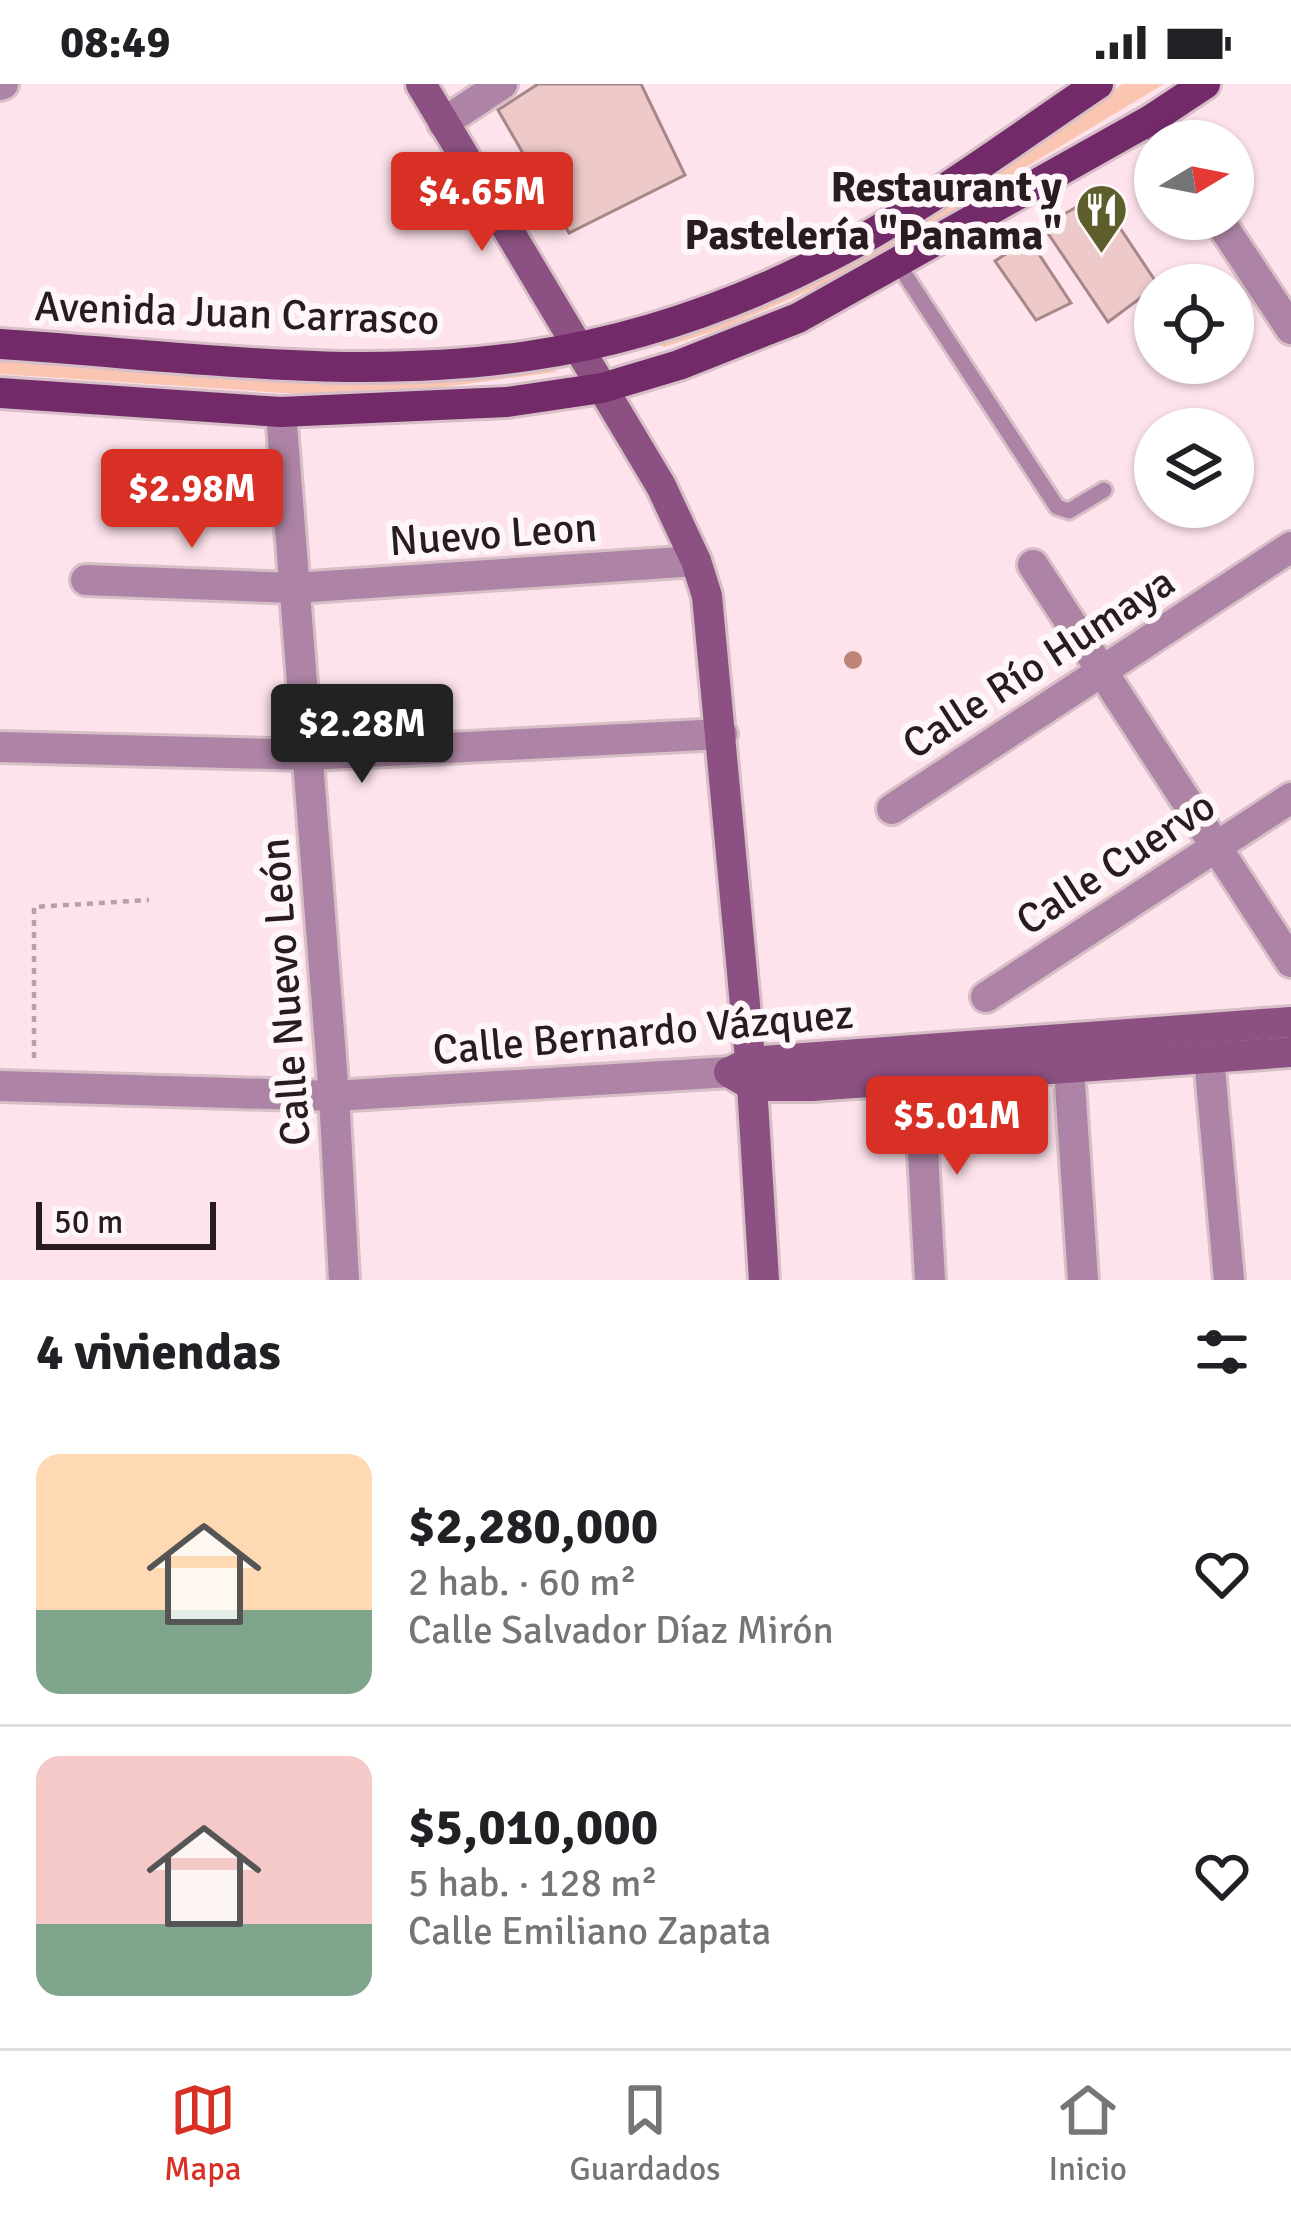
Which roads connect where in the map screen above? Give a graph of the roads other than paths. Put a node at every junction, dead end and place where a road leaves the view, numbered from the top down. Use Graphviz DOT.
graph roads {
  1 [pos="422,84"];
  2 [pos="502,84"];
  3 [pos="1098,84"];
  4 [pos="1205,84"];
  5 [pos="1169,120"];
  6 [pos="443,122"];
  7 [pos="1134,143"];
  8 [pos="1232,240"];
  9 [pos="898,264"];
  10 [pos="1291,329"];
  11 [pos="0,344"];
  12 [pos="575,348"];
  13 [pos="602,388"];
  14 [pos="0,393"];
  15 [pos="281,412"];
  16 [pos="1104,490"];
  17 [pos="1291,547"];
  18 [pos="696,561"];
  19 [pos="1033,565"];
  20 [pos="86,580"];
  21 [pos="295,588"];
  22 [pos="1103,670"];
  23 [pos="722,734"];
  24 [pos="0,747"];
  25 [pos="309,755"];
  26 [pos="1291,798"];
  27 [pos="892,808"];
  28 [pos="1215,846"];
  29 [pos="1291,962"];
  30 [pos="986,997"];
  31 [pos="1291,1022"];
  32 [pos="1291,1052"];
  33 [pos="1209,1058"];
  34 [pos="1069,1068"];
  35 [pos="744,1074"];
  36 [pos="919,1080"];
  37 [pos="0,1086"];
  38 [pos="334,1096"];
  39 [pos="344,1280"];
  40 [pos="764,1280"];
  41 [pos="930,1280"];
  42 [pos="1083,1280"];
  43 [pos="1229,1280"];
  1 -- 6 [label="street"];
  2 -- 6 [label="street"];
  3 -- 12 [label="main road, Avenida Juan Carrasco"];
  4 -- 5 [label="main road, Avenida Juan Carrasco"];
  6 -- 12 [label="street"];
  7 -- 9 [label="main road, Avenida Juan Carrasco"];
  8 -- 10 [label="street"];
  9 -- 13 [label="main road, Avenida Juan Carrasco"];
  9 -- 16 [label="lane"];
  11 -- 12 [label="main road, Avenida Juan Carrasco"];
  12 -- 13 [label="street"];
  13 -- 15 [label="main road, Avenida Juan Carrasco"];
  13 -- 18 [label="street"];
  14 -- 15 [label="main road, Avenida Juan Carrasco"];
  15 -- 21 [label="street, Calle Nuevo León"];
  17 -- 22 [label="street, Calle Río Humaya"];
  18 -- 21 [label="street, Nuevo Leon"];
  18 -- 23 [label="street"];
  19 -- 22 [label="street"];
  20 -- 21 [label="street, Nuevo Leon"];
  21 -- 25 [label="street, Calle Nuevo León"];
  22 -- 27 [label="street, Calle Río Humaya"];
  22 -- 28 [label="street"];
  23 -- 25 [label="street"];
  23 -- 35 [label="street"];
  24 -- 25 [label="street"];
  25 -- 38 [label="street, Calle Nuevo León"];
  26 -- 28 [label="street, Calle Cuervo"];
  28 -- 29 [label="street"];
  28 -- 30 [label="street, Calle Cuervo"];
  31 -- 35 [label="street, Calle Bernardo Vázquez"];
  32 -- 33 [label="street"];
  33 -- 34 [label="street"];
  33 -- 43 [label="street"];
  34 -- 36 [label="street"];
  34 -- 42 [label="street"];
  35 -- 36 [label="street"];
  35 -- 38 [label="street, Calle Bernardo Vázquez"];
  35 -- 40 [label="street"];
  36 -- 41 [label="street"];
  37 -- 38 [label="street, Calle Bernardo Vázquez"];
  38 -- 39 [label="street, Calle Nuevo León"];
}
